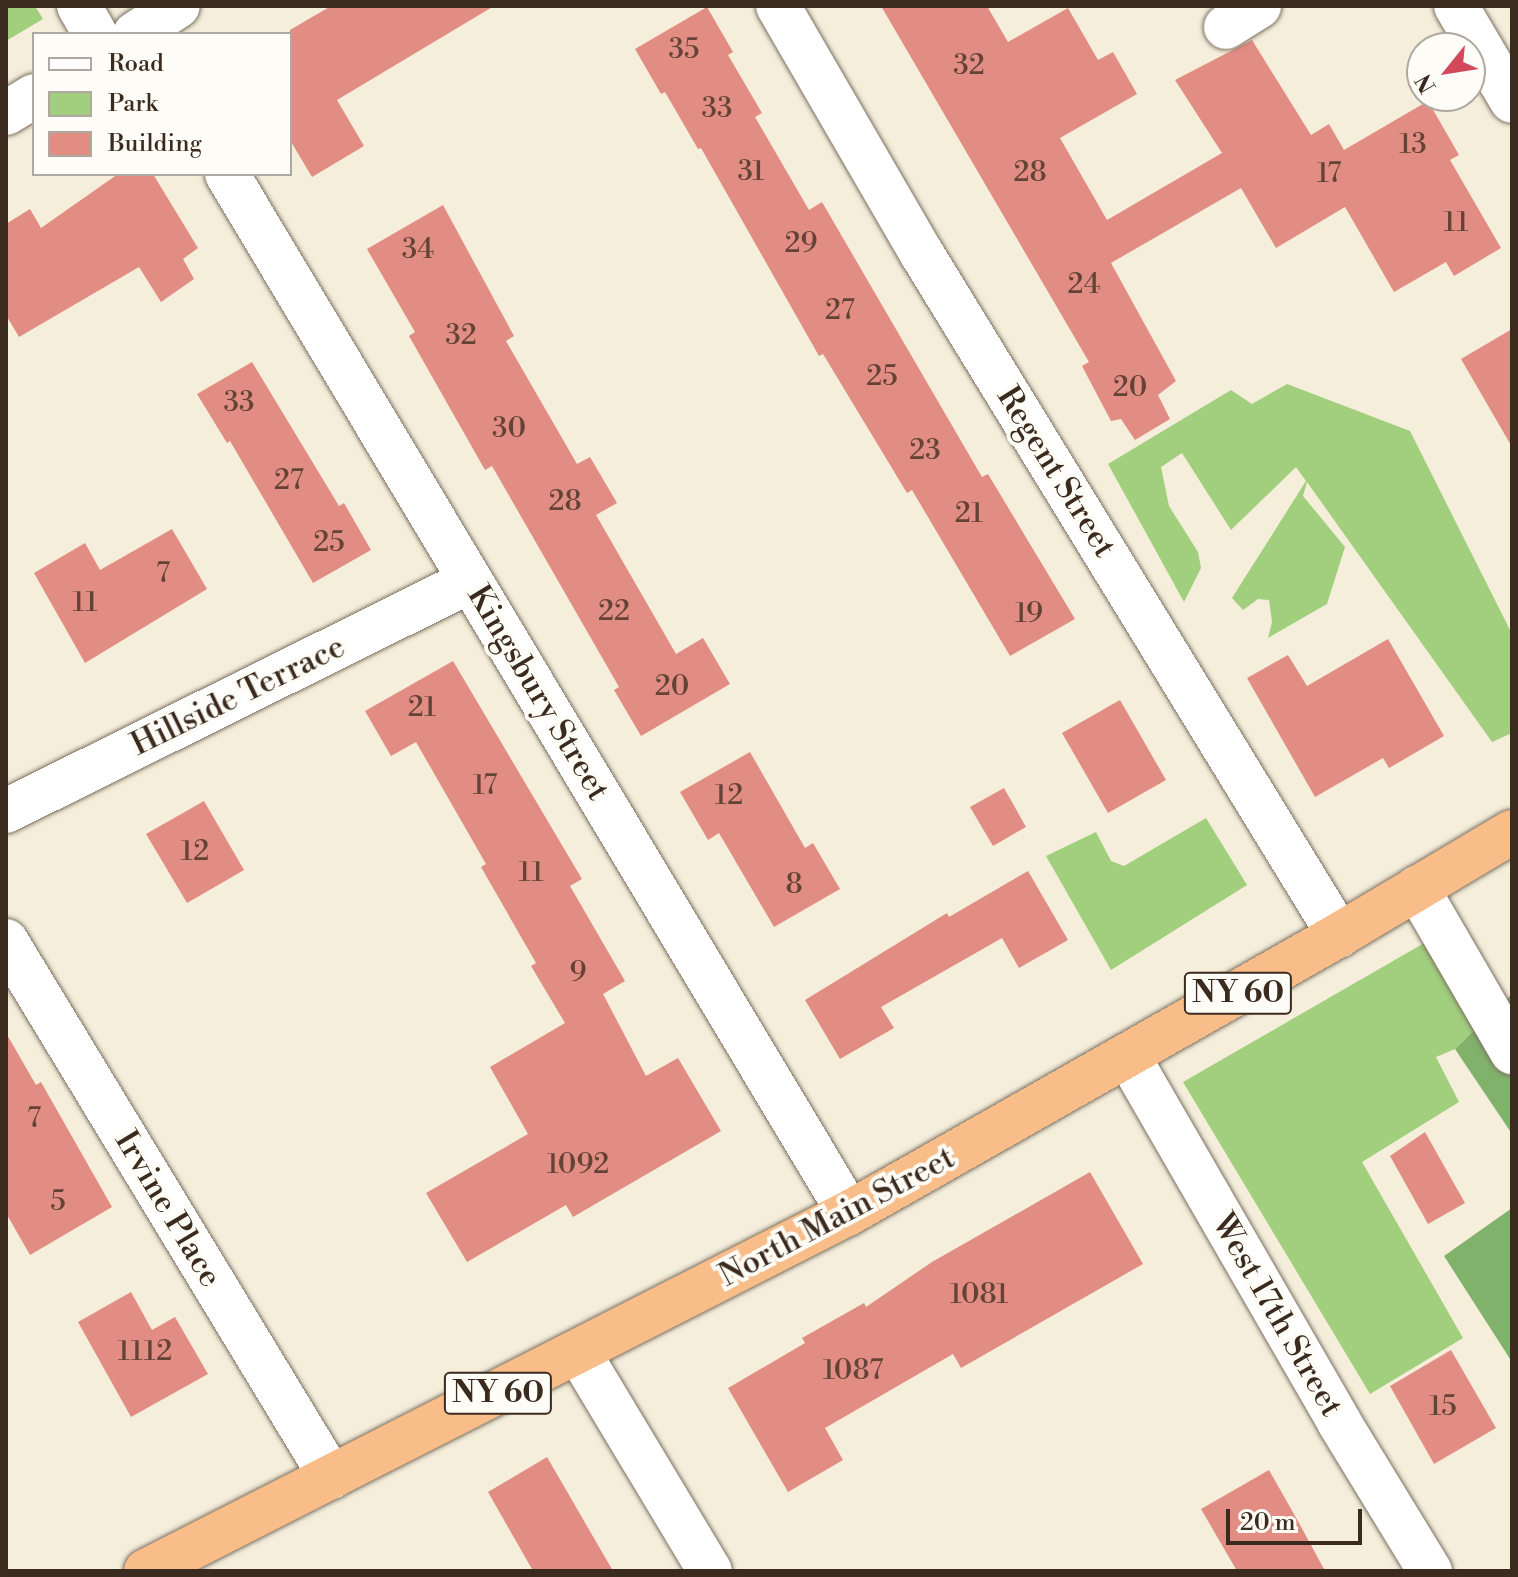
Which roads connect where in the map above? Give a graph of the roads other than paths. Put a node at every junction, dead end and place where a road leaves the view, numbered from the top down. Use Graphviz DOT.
graph roads {
  1 [pos="79,6"];
  2 [pos="178,6"];
  3 [pos="778,6"];
  4 [pos="1456,6"];
  5 [pos="94,32"];
  6 [pos="141,32"];
  7 [pos="32,97"];
  8 [pos="1512,101"];
  9 [pos="6,113"];
  10 [pos="228,176"];
  11 [pos="470,581"];
  12 [pos="6,811"];
  13 [pos="1512,832"];
  14 [pos="1417,888"];
  15 [pos="1339,935"];
  16 [pos="6,941"];
  17 [pos="1512,1052"];
  18 [pos="1128,1056"];
  19 [pos="849,1213"];
  20 [pos="579,1353"];
  21 [pos="331,1477"];
  22 [pos="146,1571"];
  23 [pos="710,1571"];
  24 [pos="1430,1571"];
  1 -- 5 [label="street"];
  2 -- 6 [label="street"];
  3 -- 15 [label="street, Regent Street"];
  4 -- 8 [label="street"];
  7 -- 9 [label="street"];
  10 -- 11 [label="street, Kingsbury Street"];
  11 -- 12 [label="street, Hillside Terrace"];
  11 -- 19 [label="street, Kingsbury Street"];
  13 -- 14 [label="highway, North Main Street / NY 60"];
  14 -- 15 [label="highway, North Main Street / NY 60"];
  14 -- 17 [label="street"];
  15 -- 18 [label="highway, North Main Street / NY 60"];
  16 -- 21 [label="street, Irvine Place"];
  18 -- 19 [label="highway, North Main Street / NY 60"];
  18 -- 24 [label="street, West 17th Street"];
  19 -- 20 [label="highway, North Main Street / NY 60"];
  20 -- 21 [label="highway, North Main Street / NY 60"];
  20 -- 23 [label="street"];
  21 -- 22 [label="highway, North Main Street / NY 60"];
}
